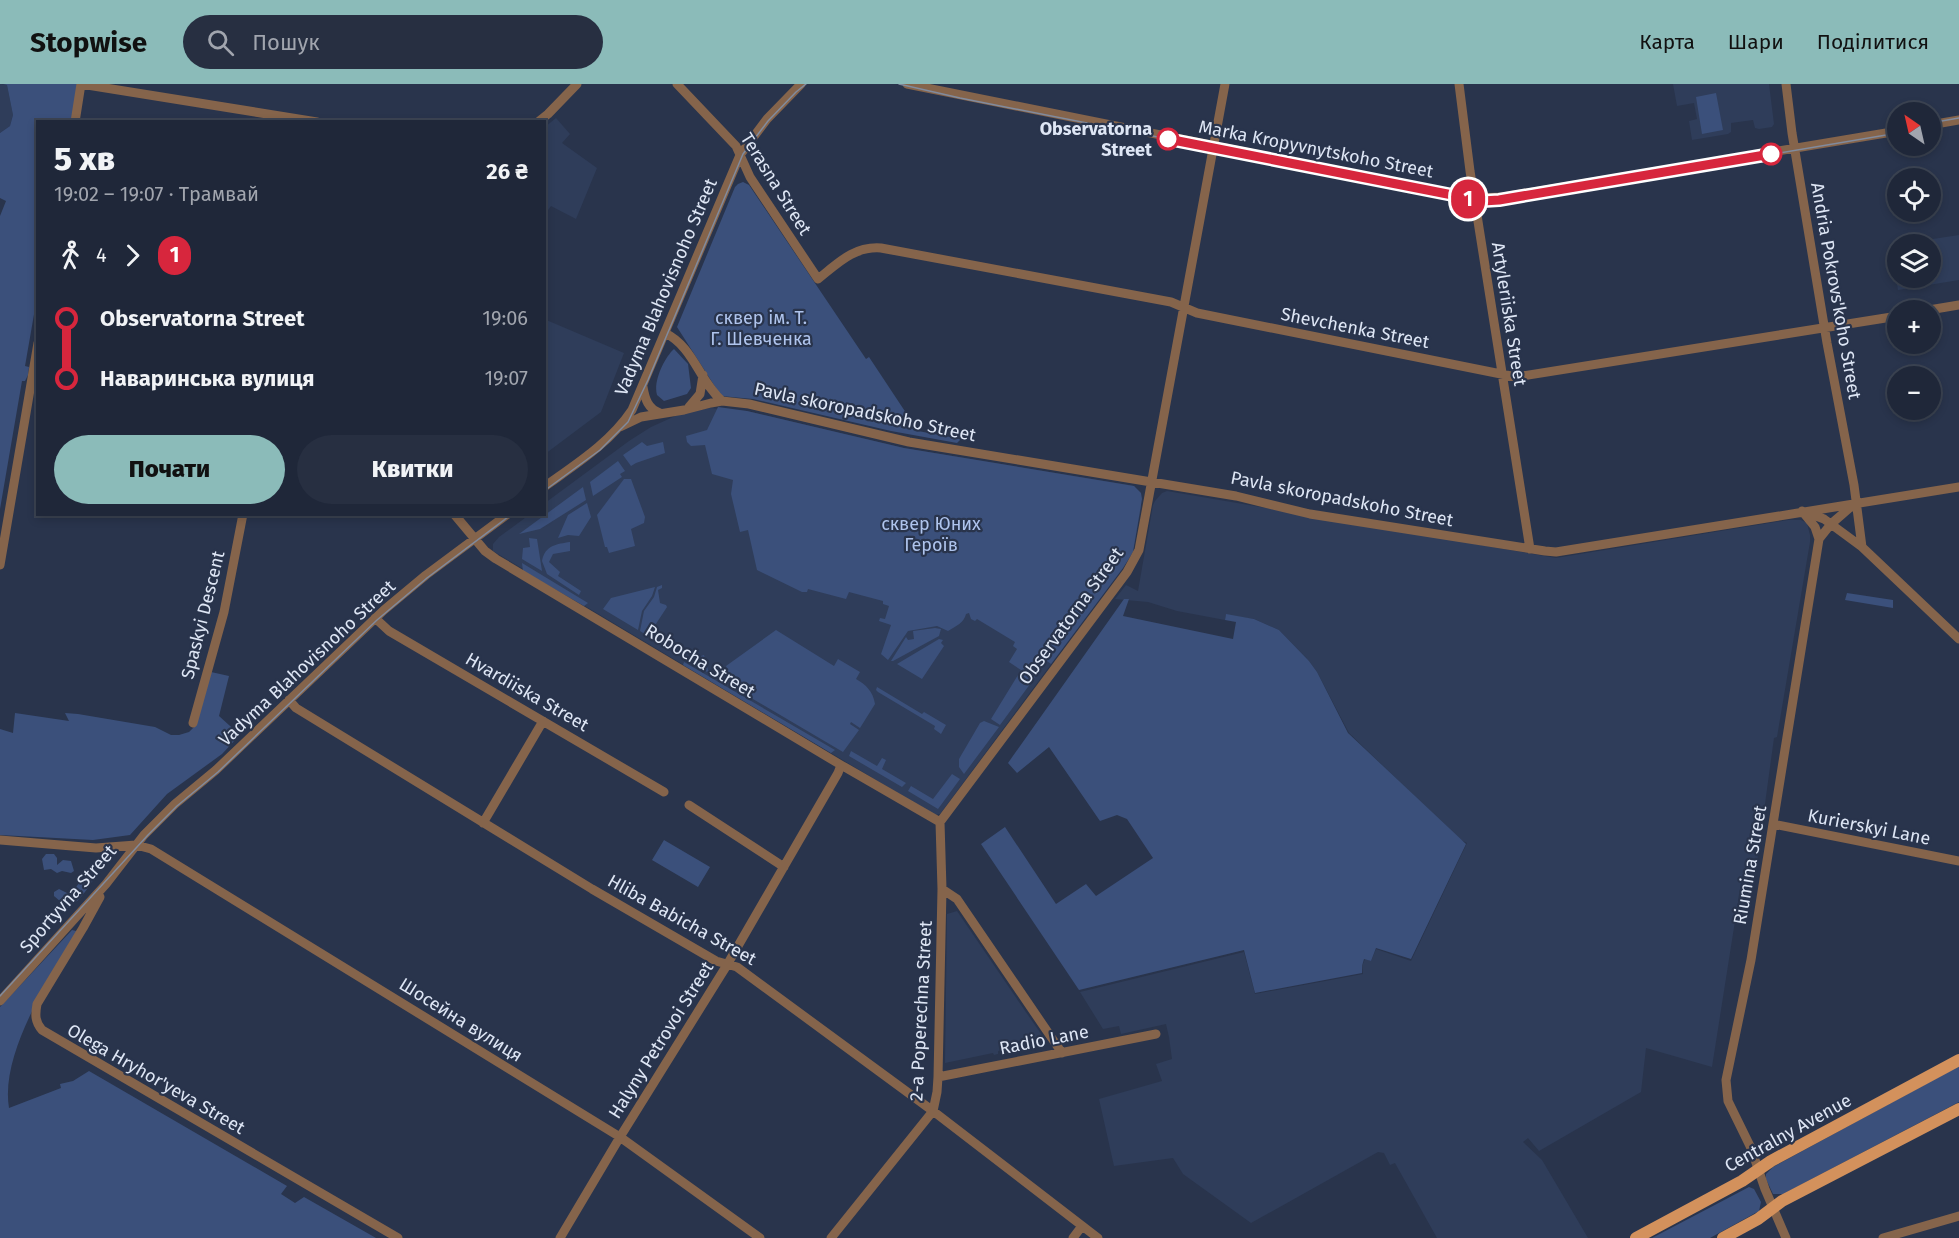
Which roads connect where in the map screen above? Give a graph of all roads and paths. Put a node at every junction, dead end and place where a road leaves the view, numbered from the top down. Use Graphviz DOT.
graph roads {
  1 [pos="81,84"];
  2 [pos="577,84"];
  3 [pos="677,84"];
  4 [pos="801,84"];
  5 [pos="907,84"];
  6 [pos="1225,84"];
  7 [pos="1459,84"];
  8 [pos="1786,84"];
  9 [pos="75,120"];
  10 [pos="301,120"];
  11 [pos="540,120"];
  12 [pos="1959,120"];
  13 [pos="1941,123"];
  14 [pos="1887,133"];
  15 [pos="1214,146"];
  16 [pos="1795,148"];
  17 [pos="740,155"];
  18 [pos="1474,198"];
  19 [pos="818,279"];
  20 [pos="1959,305"];
  21 [pos="1184,306"];
  22 [pos="1941,308"];
  23 [pos="1887,318"];
  24 [pos="1824,328"];
  25 [pos="665,333"];
  26 [pos="36,364"];
  27 [pos="1502,374"];
  28 [pos="703,375"];
  29 [pos="34,384"];
  30 [pos="643,386"];
  31 [pos="722,401"];
  32 [pos="684,410"];
  33 [pos="663,414"];
  34 [pos="620,427"];
  35 [pos="1152,483"];
  36 [pos="546,486"];
  37 [pos="1959,487"];
  38 [pos="1856,502"];
  39 [pos="1802,511"];
  40 [pos="243,516"];
  41 [pos="456,516"];
  42 [pos="505,516"];
  43 [pos="1832,524"];
  44 [pos="1819,539"];
  45 [pos="474,540"];
  46 [pos="1862,547"];
  47 [pos="1530,549"];
  48 [pos="0,565"];
  49 [pos="375,618"];
  50 [pos="1959,639"];
  51 [pos="289,700"];
  52 [pos="543,721"];
  53 [pos="193,723"];
  54 [pos="841,765"];
  55 [pos="664,792"];
  56 [pos="689,805"];
  57 [pos="483,822"];
  58 [pos="940,822"];
  59 [pos="1773,824"];
  60 [pos="0,840"];
  61 [pos="136,845"];
  62 [pos="1959,861"];
  63 [pos="784,867"];
  64 [pos="106,884"];
  65 [pos="942,889"];
  66 [pos="727,965"];
  67 [pos="0,1001"];
  68 [pos="1156,1034"];
  69 [pos="1062,1053"];
  70 [pos="1959,1060"];
  71 [pos="938,1077"];
  72 [pos="1959,1109"];
  73 [pos="933,1111"];
  74 [pos="620,1137"];
  75 [pos="1758,1169"];
  76 [pos="1773,1208"];
  77 [pos="1959,1216"];
  78 [pos="1082,1226"];
  79 [pos="398,1238"];
  80 [pos="560,1238"];
  81 [pos="760,1238"];
  82 [pos="831,1238"];
  83 [pos="1073,1238"];
  84 [pos="1098,1238"];
  85 [pos="1636,1238"];
  86 [pos="1723,1238"];
  87 [pos="1786,1238"];
  88 [pos="1883,1238"];
  1 -- 9 [label="street"];
  1 -- 10 [label="street"];
  2 -- 11 [label="street"];
  3 -- 17 [label="street, Terasna Street"];
  4 -- 17 [label="street, Vadyma Blahovisnoho Street"];
  5 -- 15 [label="street, Marka Kropyvnytskoho Street"];
  6 -- 15 [label="street, Observatorna Street"];
  7 -- 18 [label="street, Artyleriiska Street"];
  8 -- 16 [label="street, Andria Pokrovs'koho Street"];
  12 -- 13 [label="street"];
  14 -- 16 [label="street, Marka Kropyvnytskoho Street"];
  15 -- 18 [label="street, Marka Kropyvnytskoho Street"];
  15 -- 21 [label="street, Observatorna Street"];
  16 -- 18 [label="street, Marka Kropyvnytskoho Street"];
  16 -- 24 [label="street, Andria Pokrovs'koho Street"];
  17 -- 19 [label="street, Terasna Street"];
  17 -- 25 [label="street, Vadyma Blahovisnoho Street"];
  18 -- 27 [label="street, Artyleriiska Street"];
  19 -- 21 [label="street, Shevchenka Street"];
  20 -- 22 [label="street"];
  21 -- 27 [label="street, Shevchenka Street"];
  21 -- 35 [label="street, Observatorna Street"];
  23 -- 24 [label="street, Shevchenka Street"];
  24 -- 27 [label="street, Shevchenka Street"];
  24 -- 38 [label="street, Andria Pokrovs'koho Street"];
  25 -- 28 [label="street"];
  25 -- 30 [label="street, Vadyma Blahovisnoho Street"];
  26 -- 29 [label="street"];
  27 -- 47 [label="street, Artyleriiska Street"];
  28 -- 31 [label="street"];
  28 -- 32 [label="street"];
  29 -- 48 [label="street"];
  30 -- 33 [label="street"];
  30 -- 34 [label="street, Vadyma Blahovisnoho Street"];
  31 -- 32 [label="street, Pavla skoropadskoho Street"];
  31 -- 35 [label="street, Pavla skoropadskoho Street"];
  32 -- 33 [label="street, Pavla skoropadskoho Street"];
  33 -- 34 [label="street, Pavla skoropadskoho Street"];
  34 -- 36 [label="street, Vadyma Blahovisnoho Street"];
  35 -- 47 [label="street, Pavla skoropadskoho Street"];
  35 -- 58 [label="street, Observatorna Street"];
  37 -- 38 [label="street, Pavla skoropadskoho Street"];
  38 -- 39 [label="street, Pavla skoropadskoho Street"];
  38 -- 43 [label="street"];
  38 -- 46 [label="street, Andria Pokrovs'koho Street"];
  39 -- 43 [label="street"];
  39 -- 44 [label="street"];
  39 -- 47 [label="street, Pavla skoropadskoho Street"];
  40 -- 53 [label="street, Spaskyi Descent"];
  41 -- 45 [label="street, Robocha Street"];
  42 -- 45 [label="street, Vadyma Blahovisnoho Street"];
  43 -- 44 [label="street"];
  43 -- 46 [label="street"];
  44 -- 59 [label="street, Riumina Street"];
  45 -- 49 [label="street, Vadyma Blahovisnoho Street"];
  45 -- 54 [label="street, Robocha Street"];
  46 -- 50 [label="street"];
  49 -- 51 [label="street, Vadyma Blahovisnoho Street"];
  49 -- 52 [label="street, Hvardiiska Street"];
  51 -- 57 [label="street, Hliba Babicha Street"];
  51 -- 61 [label="street, Vadyma Blahovisnoho Street"];
  52 -- 55 [label="street, Hvardiiska Street"];
  52 -- 57 [label="street"];
  54 -- 58 [label="street, Robocha Street"];
  54 -- 63 [label="street, Halyny Petrovoi Street"];
  56 -- 63 [label="street"];
  57 -- 66 [label="street, Hliba Babicha Street"];
  58 -- 65 [label="street, 2-a Poperechna Street"];
  59 -- 62 [label="street, Kurierskyi Lane"];
  59 -- 75 [label="street, Riumina Street"];
  60 -- 61 [label="street"];
  61 -- 64 [label="street, Sportyvna Street"];
  61 -- 74 [label="street, Шосейна вулиця"];
  63 -- 66 [label="street, Halyny Petrovoi Street"];
  64 -- 67 [label="street, Sportyvna Street"];
  64 -- 79 [label="street, Olega Hryhor'yeva Street"];
  65 -- 69 [label="street"];
  65 -- 71 [label="street, 2-a Poperechna Street"];
  66 -- 73 [label="street, Hliba Babicha Street"];
  66 -- 74 [label="street, Halyny Petrovoi Street"];
  68 -- 69 [label="street, Radio Lane"];
  69 -- 71 [label="street, Radio Lane"];
  70 -- 75 [label="main road, Centralny Avenue"];
  71 -- 73 [label="street, 2-a Poperechna Street"];
  72 -- 76 [label="main road"];
  73 -- 78 [label="street, Hliba Babicha Street"];
  73 -- 82 [label="street, 2-a Poperechna Street"];
  74 -- 80 [label="street, Halyny Petrovoi Street"];
  74 -- 81 [label="street, Шосейна вулиця"];
  75 -- 76 [label="street, Riumina Street"];
  75 -- 85 [label="main road, Centralny Avenue"];
  76 -- 86 [label="main road"];
  76 -- 87 [label="street, Riumina Street"];
  77 -- 88 [label="street"];
  78 -- 83 [label="street"];
  78 -- 84 [label="street, Hliba Babicha Street"];
}
